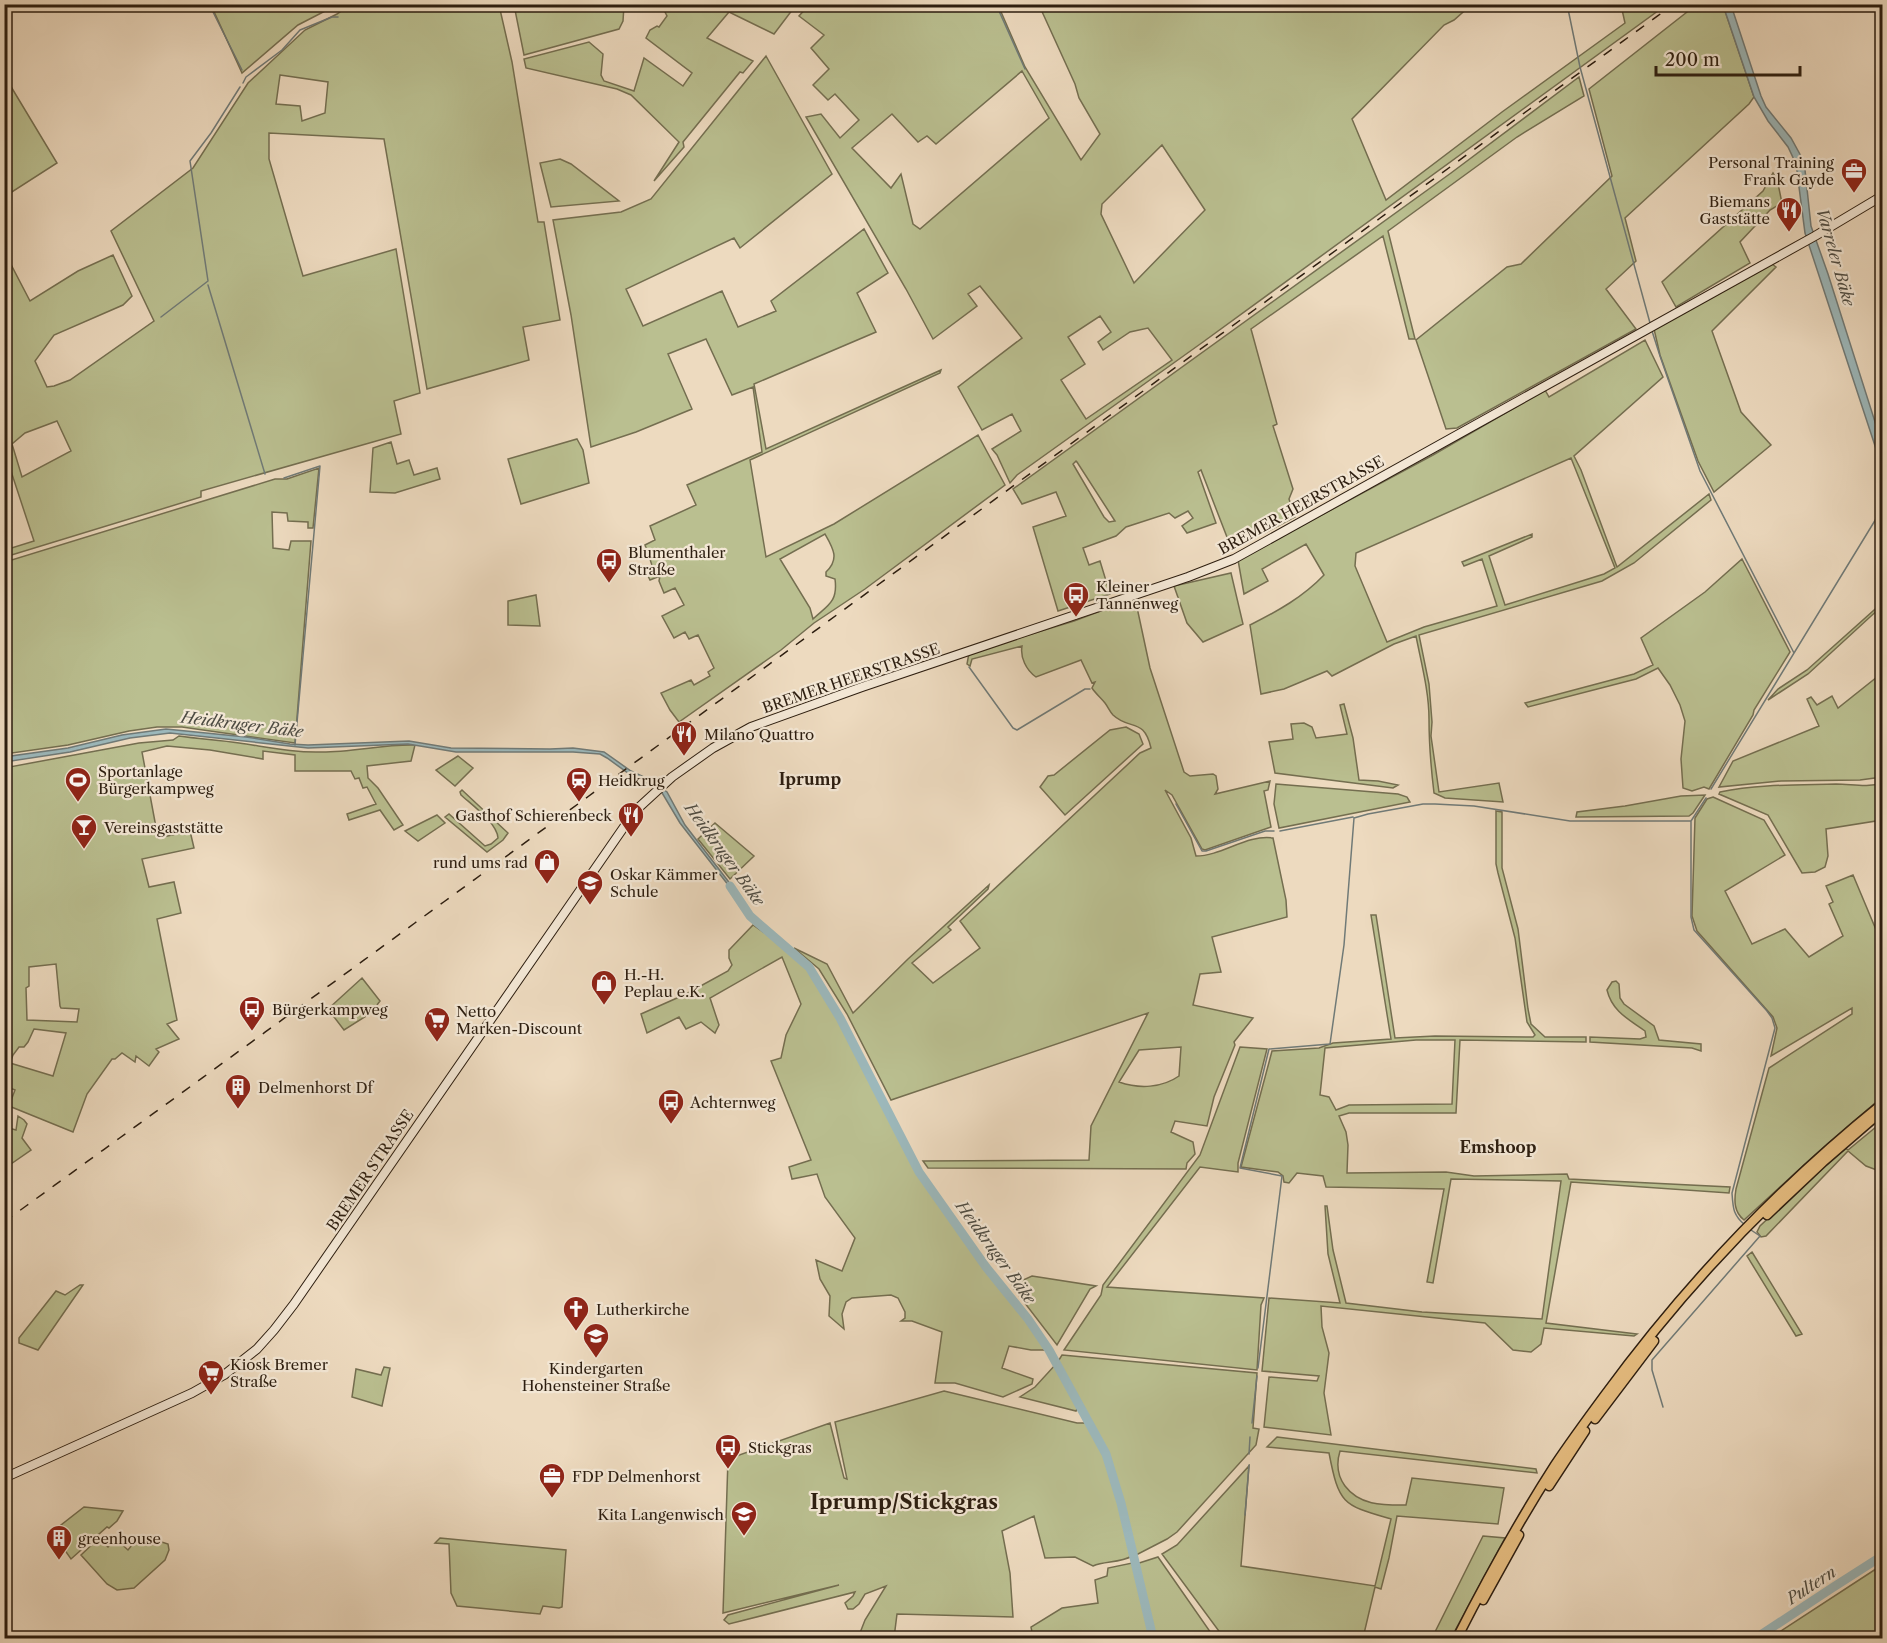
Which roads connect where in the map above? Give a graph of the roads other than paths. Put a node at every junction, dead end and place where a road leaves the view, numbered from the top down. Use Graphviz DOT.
graph roads {
  1 [pos="1882,196"];
  2 [pos="672,777"];
  3 [pos="1882,1104"];
  4 [pos="1882,1111"];
  5 [pos="1755,1223"];
  6 [pos="1745,1233"];
  7 [pos="4,1478"];
  8 [pos="1457,1638"];
  9 [pos="1463,1638"];
  1 -- 2 [label="main road, BREMER HEERSTRASSE"];
  2 -- 7 [label="main road, BREMER STRASSE"];
  3 -- 5 [label="highway"];
  4 -- 5 [label="highway"];
  5 -- 6 [label="highway"];
  6 -- 8 [label="highway"];
  6 -- 9 [label="highway"];
}
